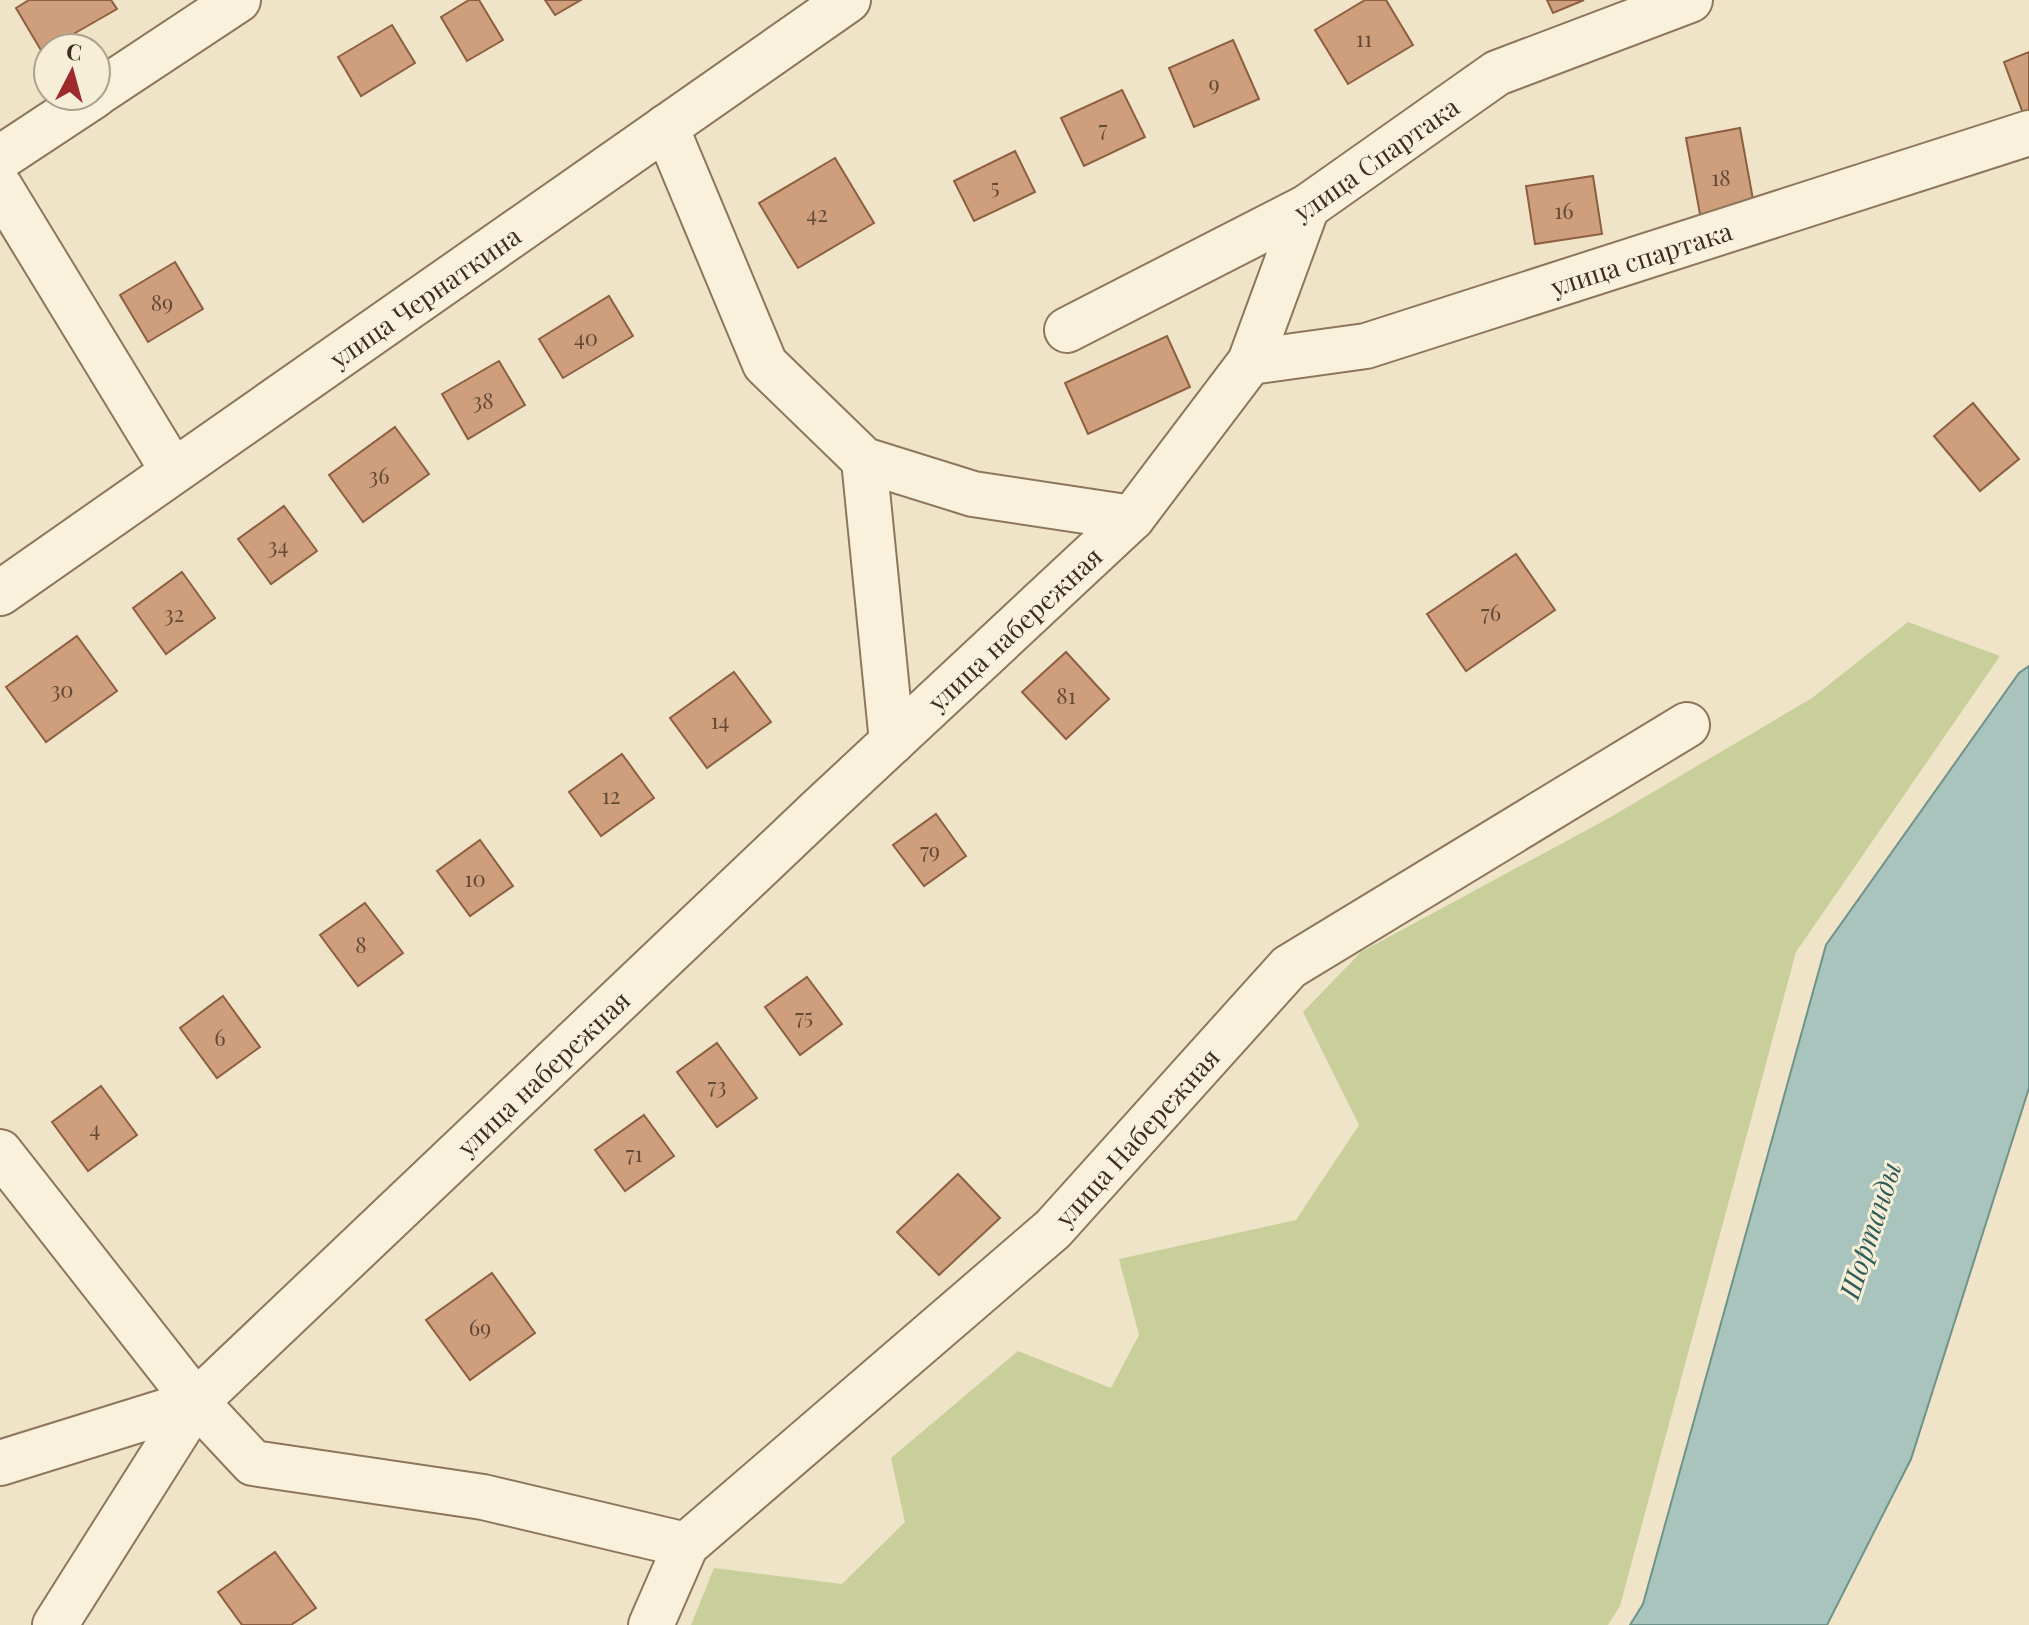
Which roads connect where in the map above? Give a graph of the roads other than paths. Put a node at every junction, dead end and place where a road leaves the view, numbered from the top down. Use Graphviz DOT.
graph roads {
  1 [pos="238,0"];
  2 [pos="848,0"];
  3 [pos="1690,0"];
  4 [pos="112,84"];
  5 [pos="69,112"];
  6 [pos="666,127"];
  7 [pos="2029,133"];
  8 [pos="0,158"];
  9 [pos="0,187"];
  10 [pos="1307,207"];
  11 [pos="1067,330"];
  12 [pos="1250,362"];
  13 [pos="864,460"];
  14 [pos="173,471"];
  15 [pos="1132,518"];
  16 [pos="0,593"];
  17 [pos="1687,725"];
  18 [pos="892,742"];
  19 [pos="0,1152"];
  20 [pos="196,1402"];
  21 [pos="0,1463"];
  22 [pos="686,1545"];
  23 [pos="55,1625"];
  24 [pos="651,1625"];
  1 -- 4 [label="street"];
  2 -- 6 [label="street, улица Чернаткина"];
  3 -- 10 [label="street, улица Спартака"];
  5 -- 8 [label="street"];
  6 -- 13 [label="street"];
  6 -- 14 [label="street, улица Чернаткина"];
  7 -- 12 [label="street, улица спартака"];
  9 -- 14 [label="street"];
  10 -- 11 [label="street, улица Спартака"];
  10 -- 12 [label="street, улица набережная"];
  12 -- 15 [label="street, улица набережная"];
  13 -- 15 [label="street"];
  13 -- 18 [label="street"];
  14 -- 16 [label="street, улица Чернаткина"];
  15 -- 18 [label="street, улица набережная"];
  17 -- 22 [label="street, улица Набережная"];
  18 -- 20 [label="street, улица набережная"];
  19 -- 20 [label="street"];
  20 -- 21 [label="street"];
  20 -- 22 [label="street"];
  20 -- 23 [label="street"];
  22 -- 24 [label="street, улица Набережная"];
}
